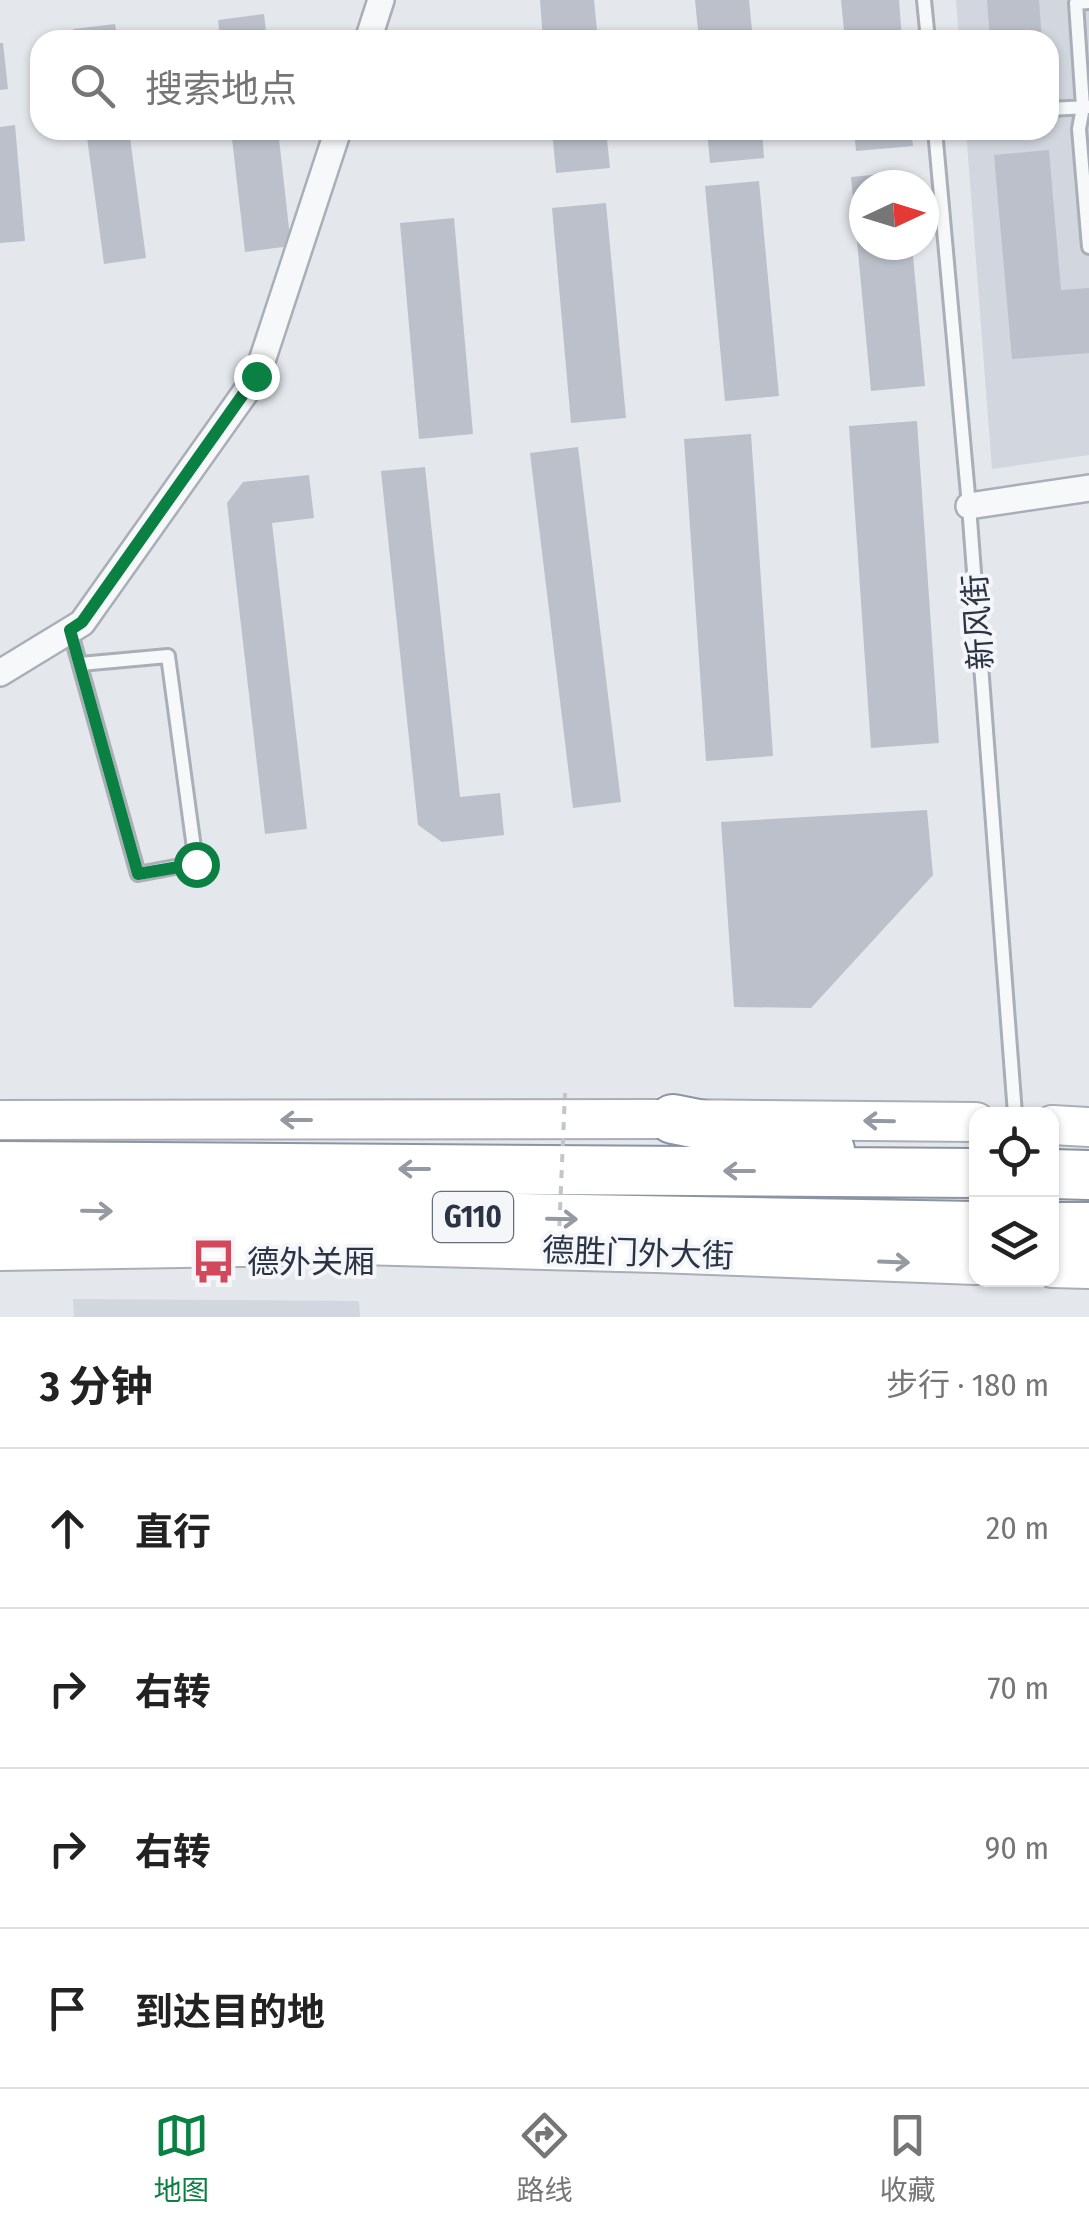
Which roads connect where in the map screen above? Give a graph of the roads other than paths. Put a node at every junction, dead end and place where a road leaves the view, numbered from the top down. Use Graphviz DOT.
graph roads {
  1 [pos="381,0"];
  2 [pos="924,0"];
  3 [pos="1089,2"];
  4 [pos="371,30"];
  5 [pos="927,30"];
  6 [pos="1086,107"];
  7 [pos="1059,108"];
  8 [pos="335,140"];
  9 [pos="936,140"];
  10 [pos="1089,247"];
  11 [pos="1089,488"];
  12 [pos="969,506"];
  13 [pos="70,630"];
  14 [pos="80,664"];
  15 [pos="0,673"];
  16 [pos="1014,1107"];
  17 [pos="0,1120"];
  18 [pos="674,1120"];
  19 [pos="969,1122"];
  20 [pos="1059,1125"];
  21 [pos="1089,1127"];
  22 [pos="0,1166"];
  23 [pos="959,1173"];
  24 [pos="1059,1174"];
  25 [pos="1089,1175"];
  26 [pos="0,1209"];
  27 [pos="962,1226"];
  28 [pos="1059,1227"];
  29 [pos="1089,1228"];
  30 [pos="0,1251"];
  31 [pos="657,1253"];
  32 [pos="969,1265"];
  33 [pos="1059,1268"];
  34 [pos="1089,1269"];
  1 -- 4 [label="street"];
  2 -- 5 [label="lane"];
  3 -- 6 [label="lane"];
  6 -- 7 [label="lane"];
  6 -- 10 [label="lane"];
  8 -- 13 [label="street"];
  9 -- 12 [label="lane, 新风街"];
  11 -- 12 [label="street"];
  12 -- 16 [label="lane, 新风街"];
  13 -- 14 [label="lane"];
  13 -- 15 [label="street"];
  14 -- 14 [label="lane"];
  18 -- 17 [label="street, one-way"];
  19 -- 18 [label="street, one-way"];
  18 -- 23 [label="highway"];
  20 -- 21 [label="street"];
  23 -- 22 [label="highway, G110, one-way"];
  24 -- 25 [label="highway"];
  26 -- 27 [label="highway, 德胜门外大街 / G110, one-way"];
  27 -- 31 [label="highway"];
  28 -- 29 [label="highway"];
  30 -- 31 [label="street, 德胜门外大街"];
  31 -- 32 [label="street, 德胜门外大街, one-way"];
  33 -- 34 [label="street"];
}
